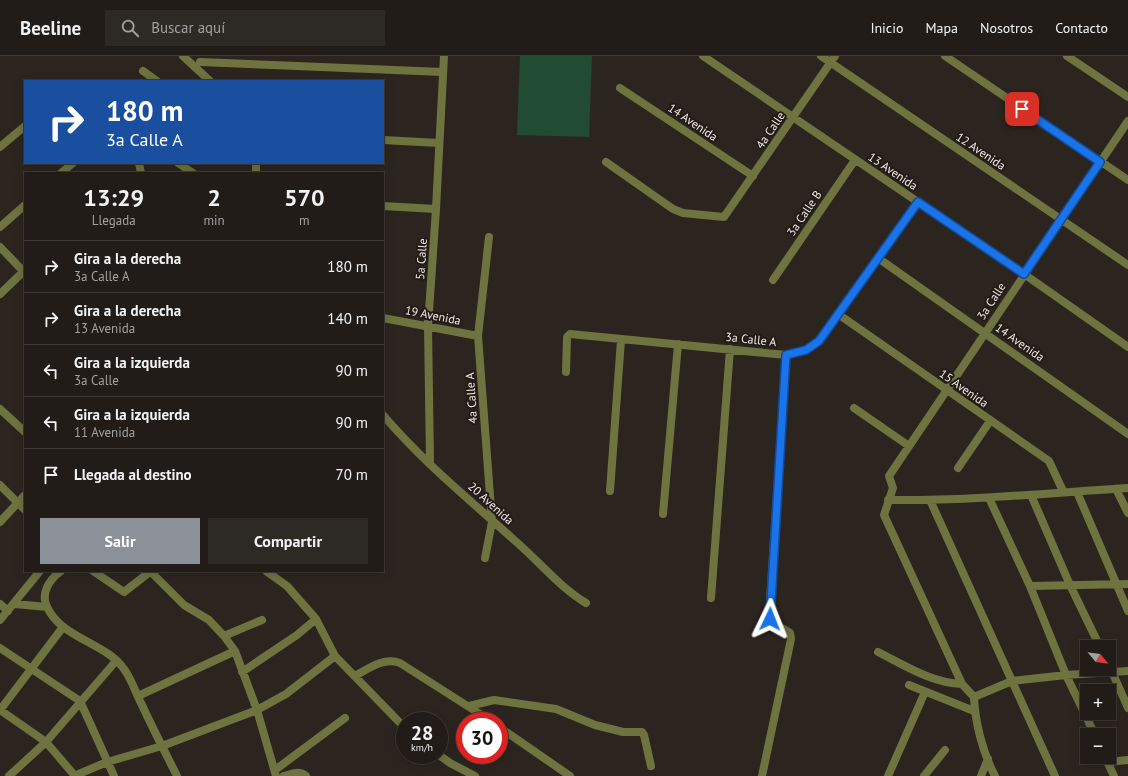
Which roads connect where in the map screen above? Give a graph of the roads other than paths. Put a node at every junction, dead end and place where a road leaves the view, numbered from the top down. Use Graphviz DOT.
graph roads {
  1 [pos="183,56"];
  2 [pos="444,56"];
  3 [pos="703,56"];
  4 [pos="821,56"];
  5 [pos="945,56"];
  6 [pos="1067,56"];
  7 [pos="832,59"];
  8 [pos="200,62"];
  9 [pos="143,71"];
  10 [pos="443,72"];
  11 [pos="156,80"];
  12 [pos="209,80"];
  13 [pos="620,88"];
  14 [pos="1128,97"];
  15 [pos="793,117"];
  16 [pos="1128,121"];
  17 [pos="24,127"];
  18 [pos="384,140"];
  19 [pos="439,143"];
  20 [pos="0,147"];
  21 [pos="856,160"];
  22 [pos="606,162"];
  23 [pos="1100,162"];
  24 [pos="72,164"];
  25 [pos="180,164"];
  26 [pos="62,172"];
  27 [pos="192,172"];
  28 [pos="753,176"];
  29 [pos="1128,180"];
  30 [pos="918,202"];
  31 [pos="24,206"];
  32 [pos="384,206"];
  33 [pos="436,209"];
  34 [pos="1061,219"];
  35 [pos="0,228"];
  36 [pos="489,237"];
  37 [pos="0,247"];
  38 [pos="878,258"];
  39 [pos="1128,265"];
  40 [pos="24,272"];
  41 [pos="1024,274"];
  42 [pos="773,280"];
  43 [pos="0,294"];
  44 [pos="838,314"];
  45 [pos="384,318"];
  46 [pos="428,326"];
  47 [pos="985,332"];
  48 [pos="478,336"];
  49 [pos="621,340"];
  50 [pos="678,344"];
  51 [pos="1128,347"];
  52 [pos="730,349"];
  53 [pos="786,355"];
  54 [pos="566,372"];
  55 [pos="946,390"];
  56 [pos="854,408"];
  57 [pos="0,409"];
  58 [pos="384,416"];
  59 [pos="990,421"];
  60 [pos="24,431"];
  61 [pos="1128,434"];
  62 [pos="909,446"];
  63 [pos="430,463"];
  64 [pos="958,468"];
  65 [pos="0,485"];
  66 [pos="1128,488"];
  67 [pos="1116,489"];
  68 [pos="610,491"];
  69 [pos="1063,491"];
  70 [pos="1077,492"];
  71 [pos="1031,495"];
  72 [pos="24,496"];
  73 [pos="989,498"];
  74 [pos="888,500"];
  75 [pos="930,500"];
  76 [pos="17,503"];
  77 [pos="24,509"];
  78 [pos="663,514"];
  79 [pos="1128,514"];
  80 [pos="0,522"];
  81 [pos="492,522"];
  82 [pos="485,558"];
  83 [pos="39,572"];
  84 [pos="60,572"];
  85 [pos="94,572"];
  86 [pos="150,572"];
  87 [pos="152,572"];
  88 [pos="267,572"];
  89 [pos="1128,584"];
  90 [pos="1117,585"];
  91 [pos="1030,586"];
  92 [pos="1070,586"];
  93 [pos="711,598"];
  94 [pos="586,603"];
  95 [pos="0,604"];
  96 [pos="15,604"];
  97 [pos="47,607"];
  98 [pos="8,611"];
  99 [pos="1128,612"];
  100 [pos="316,619"];
  101 [pos="0,620"];
  102 [pos="262,620"];
  103 [pos="63,627"];
  104 [pos="224,636"];
  105 [pos="1097,640"];
  106 [pos="0,648"];
  107 [pos="234,651"];
  108 [pos="878,652"];
  109 [pos="335,656"];
  110 [pos="116,661"];
  111 [pos="33,669"];
  112 [pos="1116,669"];
  113 [pos="1128,670"];
  114 [pos="242,672"];
  115 [pos="1080,673"];
  116 [pos="1066,675"];
  117 [pos="356,676"];
  118 [pos="1114,676"];
  119 [pos="1012,681"];
  120 [pos="962,684"];
  121 [pos="909,685"];
  122 [pos="925,692"];
  123 [pos="138,696"];
  124 [pos="974,696"];
  125 [pos="80,701"];
  126 [pos="468,706"];
  127 [pos="1128,708"];
  128 [pos="0,710"];
  129 [pos="257,710"];
  130 [pos="974,711"];
  131 [pos="477,712"];
  132 [pos="345,718"];
  133 [pos="396,718"];
  134 [pos="1092,728"];
  135 [pos="508,733"];
  136 [pos="46,742"];
  137 [pos="162,746"];
  138 [pos="945,750"];
  139 [pos="1116,759"];
  140 [pos="988,760"];
  141 [pos="1128,760"];
  142 [pos="107,762"];
  143 [pos="448,762"];
  144 [pos="1109,764"];
  145 [pos="652,766"];
  146 [pos="276,773"];
  147 [pos="9,776"];
  148 [pos="74,776"];
  149 [pos="114,776"];
  150 [pos="176,776"];
  151 [pos="284,776"];
  152 [pos="306,776"];
  153 [pos="475,776"];
  154 [pos="570,776"];
  155 [pos="762,776"];
  156 [pos="888,776"];
  157 [pos="924,776"];
  158 [pos="981,776"];
  159 [pos="995,776"];
  160 [pos="1055,776"];
  161 [pos="1114,776"];
  1 -- 12 [label="street"];
  2 -- 10 [label="street, 5a Calle"];
  3 -- 15 [label="street, 13 Avenida"];
  4 -- 7 [label="street, 12 Avenida"];
  5 -- 23 [label="street"];
  6 -- 14 [label="street"];
  7 -- 15 [label="street, 4a Calle"];
  7 -- 34 [label="street, 12 Avenida"];
  8 -- 10 [label="street"];
  9 -- 11 [label="street"];
  10 -- 19 [label="street, 5a Calle"];
  13 -- 28 [label="street, 14 Avenida"];
  15 -- 21 [label="street, 13 Avenida"];
  15 -- 28 [label="street, 4a Calle"];
  16 -- 23 [label="street, 3a Calle"];
  17 -- 20 [label="street"];
  18 -- 19 [label="street"];
  19 -- 33 [label="street, 5a Calle"];
  21 -- 30 [label="street, 13 Avenida"];
  21 -- 42 [label="street, 3a Calle B"];
  22 -- 28 [label="street, 4a Calle"];
  23 -- 29 [label="street"];
  23 -- 34 [label="street, 3a Calle"];
  24 -- 26 [label="street"];
  25 -- 27 [label="street"];
  30 -- 38 [label="street, 3a Calle A"];
  30 -- 41 [label="street, 13 Avenida"];
  31 -- 35 [label="street"];
  32 -- 33 [label="street"];
  33 -- 46 [label="street, 5a Calle"];
  34 -- 39 [label="street, 12 Avenida"];
  34 -- 41 [label="street, 3a Calle"];
  36 -- 48 [label="street, 4a Calle A"];
  37 -- 40 [label="street"];
  38 -- 44 [label="street, 3a Calle A"];
  38 -- 47 [label="street, 14 Avenida"];
  40 -- 43 [label="street"];
  41 -- 47 [label="street, 3a Calle"];
  41 -- 51 [label="street, 13 Avenida"];
  44 -- 53 [label="street, 3a Calle A"];
  44 -- 55 [label="street, 15 Avenida"];
  45 -- 46 [label="street, 19 Avenida"];
  46 -- 48 [label="street, 19 Avenida"];
  46 -- 63 [label="street, 5a Calle"];
  47 -- 55 [label="street, 3a Calle"];
  47 -- 61 [label="street, 14 Avenida"];
  48 -- 81 [label="street, 4a Calle A"];
  49 -- 50 [label="street, 3a Calle A"];
  49 -- 54 [label="street, 3a Calle A"];
  49 -- 68 [label="street"];
  50 -- 52 [label="street, 3a Calle A"];
  50 -- 78 [label="street"];
  52 -- 53 [label="street, 3a Calle A"];
  52 -- 93 [label="street"];
  53 -- 155 [label="street"];
  55 -- 59 [label="street, 15 Avenida"];
  55 -- 62 [label="street, 3a Calle"];
  56 -- 62 [label="street"];
  57 -- 60 [label="street"];
  58 -- 63 [label="street, 20 Avenida"];
  59 -- 64 [label="street"];
  59 -- 69 [label="street, 15 Avenida"];
  62 -- 74 [label="street, 3a Calle"];
  63 -- 81 [label="street, 20 Avenida"];
  65 -- 76 [label="street"];
  66 -- 67 [label="street"];
  67 -- 70 [label="street"];
  67 -- 79 [label="street"];
  69 -- 70 [label="street"];
  69 -- 71 [label="street"];
  70 -- 90 [label="street"];
  71 -- 73 [label="street"];
  71 -- 92 [label="street"];
  72 -- 76 [label="street"];
  73 -- 75 [label="street"];
  73 -- 91 [label="street"];
  74 -- 75 [label="street"];
  74 -- 120 [label="street"];
  75 -- 119 [label="street"];
  76 -- 77 [label="street"];
  76 -- 80 [label="street"];
  81 -- 82 [label="street, 4a Calle A"];
  81 -- 94 [label="street, 20 Avenida"];
  83 -- 96 [label="street"];
  84 -- 97 [label="street"];
  85 -- 86 [label="street"];
  87 -- 104 [label="street"];
  88 -- 100 [label="street"];
  89 -- 90 [label="street"];
  90 -- 92 [label="street"];
  90 -- 99 [label="street"];
  91 -- 92 [label="street"];
  91 -- 116 [label="street"];
  92 -- 105 [label="street"];
  95 -- 98 [label="street"];
  96 -- 97 [label="street"];
  96 -- 98 [label="street"];
  97 -- 103 [label="street"];
  98 -- 101 [label="street"];
  100 -- 109 [label="street"];
  100 -- 114 [label="street"];
  102 -- 104 [label="street"];
  103 -- 110 [label="street"];
  103 -- 111 [label="street"];
  104 -- 107 [label="street"];
  106 -- 111 [label="street"];
  107 -- 114 [label="street"];
  107 -- 123 [label="street"];
  108 -- 120 [label="street"];
  109 -- 117 [label="street"];
  109 -- 129 [label="street"];
  110 -- 123 [label="street"];
  110 -- 125 [label="street"];
  111 -- 125 [label="street"];
  111 -- 128 [label="street"];
  112 -- 113 [label="street"];
  114 -- 129 [label="street"];
  115 -- 116 [label="street"];
  116 -- 119 [label="street"];
  116 -- 134 [label="street"];
  117 -- 126 [label="street"];
  117 -- 133 [label="street"];
  118 -- 127 [label="street"];
  119 -- 124 [label="street"];
  119 -- 160 [label="street"];
  120 -- 124 [label="street"];
  121 -- 122 [label="street"];
  122 -- 130 [label="street"];
  122 -- 156 [label="street"];
  123 -- 137 [label="street"];
  124 -- 130 [label="street"];
  125 -- 136 [label="street"];
  125 -- 142 [label="street"];
  126 -- 131 [label="street"];
  126 -- 145 [label="street"];
  128 -- 136 [label="street"];
  129 -- 137 [label="street"];
  129 -- 146 [label="street"];
  130 -- 140 [label="street"];
  132 -- 146 [label="street"];
  135 -- 154 [label="street"];
  136 -- 147 [label="street"];
  136 -- 148 [label="street"];
  137 -- 142 [label="street"];
  137 -- 150 [label="street"];
  138 -- 157 [label="street"];
  139 -- 141 [label="street"];
  140 -- 158 [label="street"];
  140 -- 159 [label="street"];
  142 -- 148 [label="street"];
  142 -- 149 [label="street"];
  143 -- 153 [label="street"];
  144 -- 161 [label="street"];
  151 -- 152 [label="street"];
}
